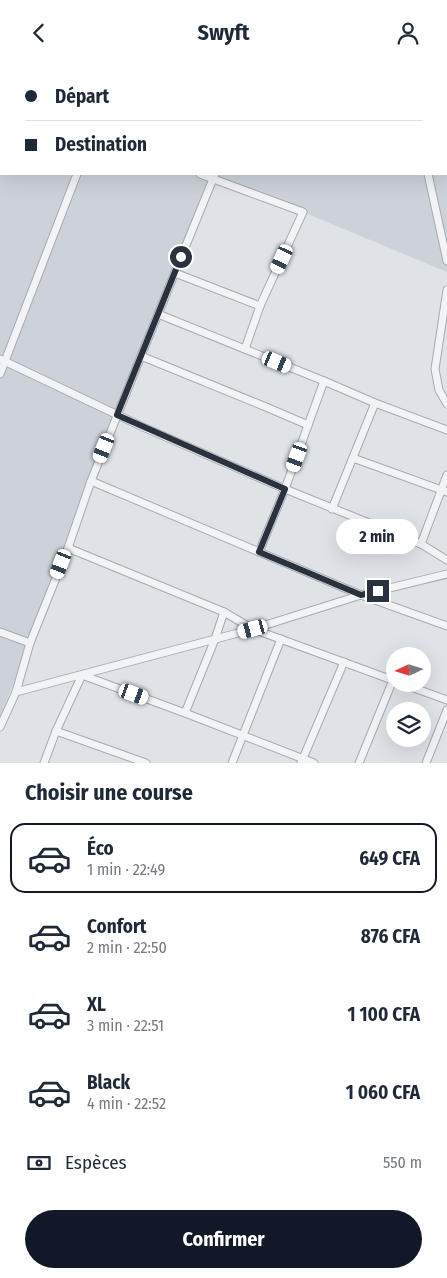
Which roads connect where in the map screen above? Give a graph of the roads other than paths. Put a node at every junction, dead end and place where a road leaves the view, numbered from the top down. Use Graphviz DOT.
graph roads {
  1 [pos="77,175"];
  2 [pos="428,175"];
  3 [pos="214,176"];
  4 [pos="447,261"];
  5 [pos="175,273"];
  6 [pos="447,290"];
  7 [pos="260,306"];
  8 [pos="158,314"];
  9 [pos="245,349"];
  10 [pos="140,356"];
  11 [pos="3,360"];
  12 [pos="0,374"];
  13 [pos="324,381"];
  14 [pos="375,403"];
  15 [pos="447,404"];
  16 [pos="117,415"];
  17 [pos="308,425"];
  18 [pos="447,430"];
  19 [pos="353,459"];
  20 [pos="447,475"];
  21 [pos="91,481"];
  22 [pos="285,489"];
  23 [pos="444,491"];
  24 [pos="332,509"];
  25 [pos="421,545"];
  26 [pos="68,548"];
  27 [pos="259,552"];
  28 [pos="447,560"];
  29 [pos="447,574"];
  30 [pos="361,595"];
  31 [pos="224,612"];
  32 [pos="447,626"];
  33 [pos="253,629"];
  34 [pos="0,632"];
  35 [pos="215,639"];
  36 [pos="281,639"];
  37 [pos="30,643"];
  38 [pos="344,662"];
  39 [pos="82,675"];
  40 [pos="386,677"];
  41 [pos="16,692"];
  42 [pos="389,693"];
  43 [pos="428,693"];
  44 [pos="447,700"];
  45 [pos="447,709"];
  46 [pos="185,713"];
  47 [pos="0,727"];
  48 [pos="56,731"];
  49 [pos="243,735"];
  50 [pos="302,761"];
  51 [pos="44,763"];
  52 [pos="146,763"];
  53 [pos="232,763"];
  54 [pos="314,763"];
  55 [pos="359,763"];
  56 [pos="426,763"];
  1 -- 11 [label="street"];
  2 -- 4 [label="street"];
  3 -- 5 [label="street"];
  3 -- 7 [label="street"];
  5 -- 7 [label="street"];
  5 -- 8 [label="street"];
  6 -- 15 [label="street"];
  7 -- 9 [label="street"];
  8 -- 9 [label="street"];
  8 -- 10 [label="street"];
  9 -- 13 [label="street"];
  10 -- 16 [label="street"];
  10 -- 17 [label="street"];
  11 -- 12 [label="street"];
  11 -- 16 [label="street"];
  13 -- 14 [label="street"];
  13 -- 17 [label="street"];
  14 -- 18 [label="street"];
  14 -- 19 [label="street"];
  16 -- 21 [label="street"];
  16 -- 22 [label="street"];
  17 -- 22 [label="street"];
  19 -- 23 [label="street"];
  19 -- 24 [label="street"];
  20 -- 23 [label="street"];
  21 -- 26 [label="street"];
  21 -- 27 [label="street"];
  22 -- 24 [label="street"];
  22 -- 27 [label="street"];
  23 -- 25 [label="street"];
  24 -- 25 [label="street"];
  25 -- 28 [label="street"];
  26 -- 31 [label="street"];
  26 -- 37 [label="street"];
  27 -- 30 [label="street"];
  29 -- 30 [label="street"];
  30 -- 32 [label="street"];
  30 -- 33 [label="street"];
  31 -- 33 [label="street"];
  31 -- 35 [label="street"];
  33 -- 35 [label="street"];
  33 -- 36 [label="street"];
  34 -- 37 [label="street"];
  35 -- 39 [label="street"];
  35 -- 46 [label="street"];
  36 -- 38 [label="street"];
  36 -- 49 [label="street"];
  37 -- 41 [label="street"];
  38 -- 40 [label="street"];
  38 -- 50 [label="street"];
  39 -- 41 [label="street"];
  39 -- 46 [label="street"];
  39 -- 48 [label="street"];
  41 -- 47 [label="street"];
  42 -- 55 [label="street"];
  43 -- 44 [label="street"];
  45 -- 56 [label="street"];
  46 -- 49 [label="street"];
  48 -- 51 [label="street"];
  48 -- 52 [label="street"];
  49 -- 50 [label="street"];
  49 -- 53 [label="street"];
  50 -- 54 [label="street"];
}
